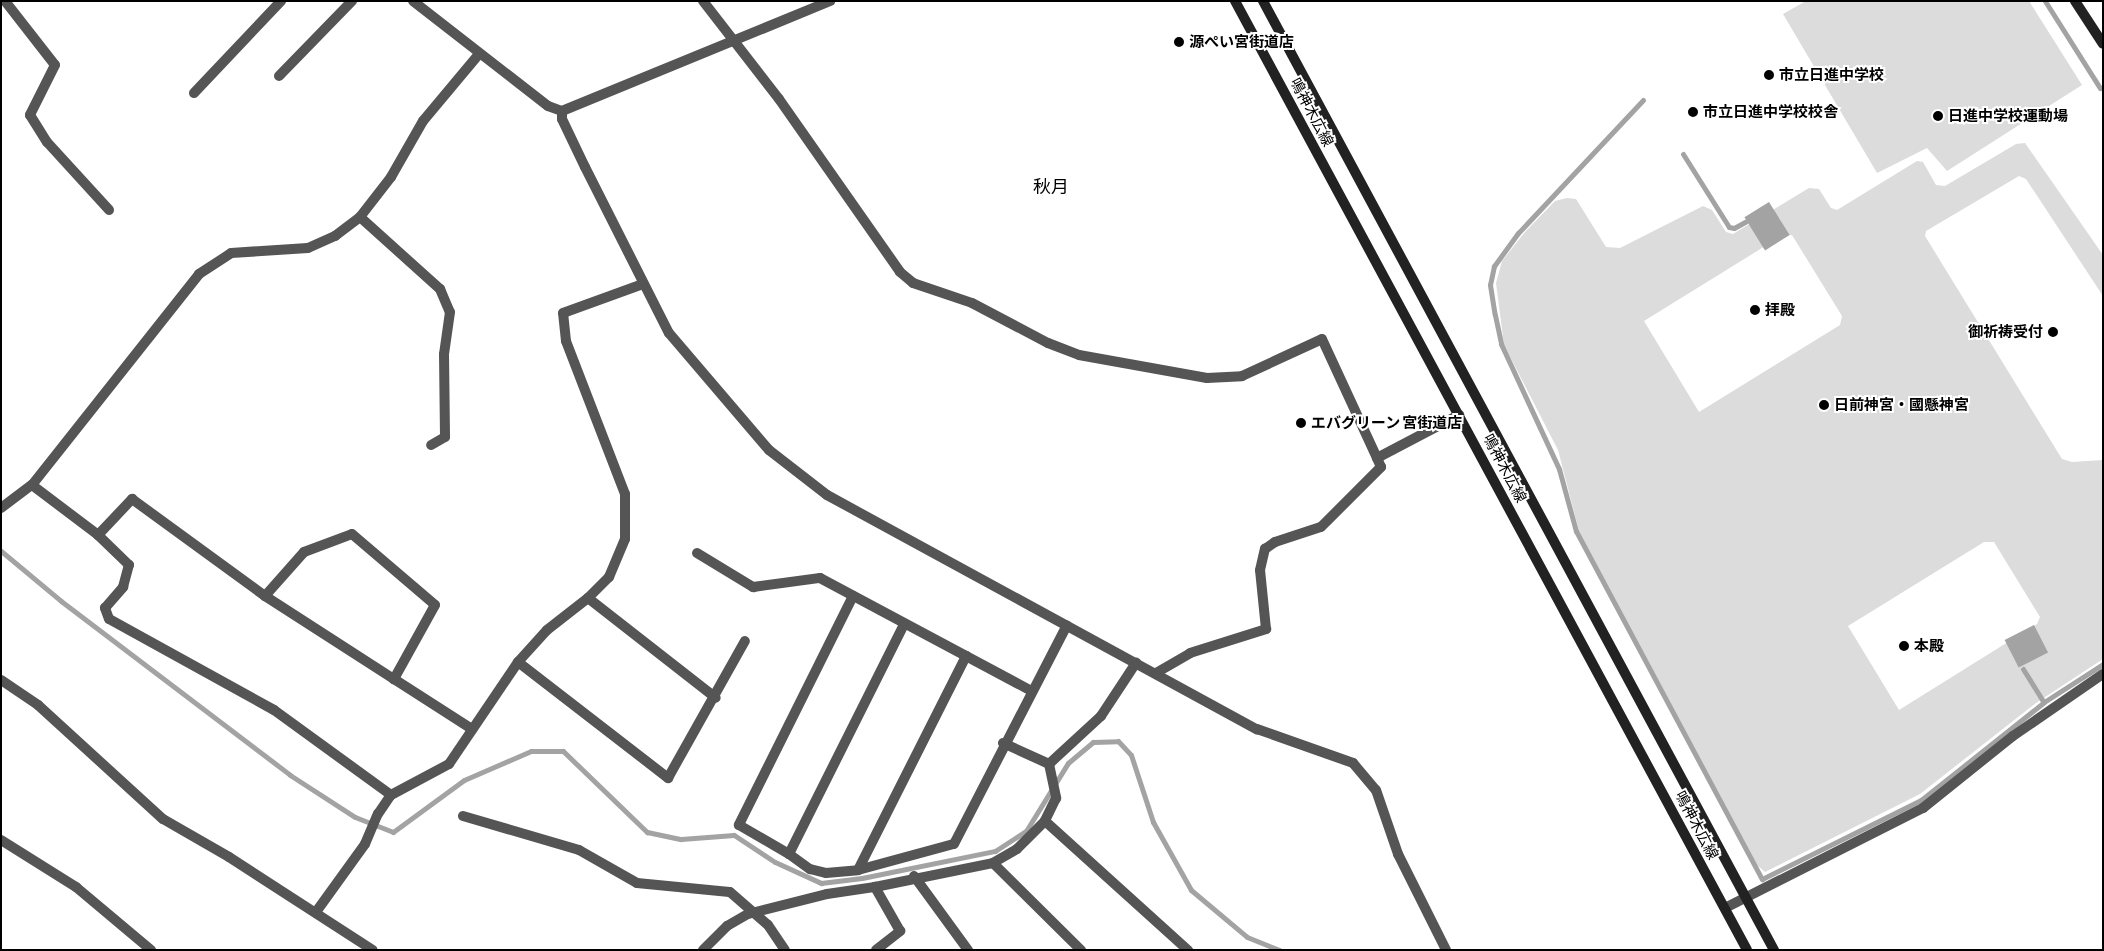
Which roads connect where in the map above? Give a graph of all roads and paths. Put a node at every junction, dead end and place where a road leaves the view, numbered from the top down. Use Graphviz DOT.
graph roads {
  1 [pos="6,1"];
  2 [pos="281,1"];
  3 [pos="352,1"];
  4 [pos="413,1"];
  5 [pos="703,1"];
  6 [pos="830,1"];
  7 [pos="1235,1"];
  8 [pos="1263,1"];
  9 [pos="2075,1"];
  10 [pos="732,40"];
  11 [pos="2103,44"];
  12 [pos="478,54"];
  13 [pos="279,76"];
  14 [pos="194,92"];
  15 [pos="562,111"];
  16 [pos="109,210"];
  17 [pos="360,217"];
  18 [pos="643,284"];
  19 [pos="1459,415"];
  20 [pos="431,445"];
  21 [pos="1377,458"];
  22 [pos="32,485"];
  23 [pos="1,508"];
  24 [pos="98,535"];
  25 [pos="697,553"];
  26 [pos="264,596"];
  27 [pos="853,596"];
  28 [pos="588,598"];
  29 [pos="904,624"];
  30 [pos="1067,625"];
  31 [pos="746,641"];
  32 [pos="966,656"];
  33 [pos="518,662"];
  34 [pos="1136,663"];
  35 [pos="1156,673"];
  36 [pos="2103,674"];
  37 [pos="394,679"];
  38 [pos="1,680"];
  39 [pos="1032,691"];
  40 [pos="716,698"];
  41 [pos="472,730"];
  42 [pos="1003,743"];
  43 [pos="1049,764"];
  44 [pos="391,795"];
  45 [pos="463,816"];
  46 [pos="1045,820"];
  47 [pos="1,840"];
  48 [pos="788,854"];
  49 [pos="993,863"];
  50 [pos="858,870"];
  51 [pos="914,876"];
  52 [pos="875,887"];
  53 [pos="1746,898"];
  54 [pos="1725,908"];
  55 [pos="316,912"];
  56 [pos="755,912"];
  57 [pos="151,950"];
  58 [pos="373,950"];
  59 [pos="703,950"];
  60 [pos="784,950"];
  61 [pos="876,950"];
  62 [pos="968,950"];
  63 [pos="1081,950"];
  64 [pos="1188,950"];
  65 [pos="1446,950"];
  66 [pos="1747,950"];
  67 [pos="1774,950"];
  1 -- 16 [label="street"];
  2 -- 14 [label="street"];
  3 -- 13 [label="street"];
  4 -- 12 [label="street"];
  5 -- 10 [label="street"];
  6 -- 10 [label="street"];
  7 -- 19 [label="main road, 鳴神木広線"];
  8 -- 53 [label="main road, 鳴神木広線"];
  9 -- 11 [label="main road"];
  10 -- 15 [label="street"];
  10 -- 21 [label="street"];
  12 -- 15 [label="street"];
  12 -- 17 [label="street"];
  15 -- 18 [label="street"];
  17 -- 20 [label="street"];
  17 -- 22 [label="street"];
  18 -- 28 [label="street"];
  18 -- 30 [label="street"];
  19 -- 21 [label="street"];
  19 -- 54 [label="main road, 鳴神木広線"];
  21 -- 35 [label="street"];
  22 -- 23 [label="street"];
  22 -- 24 [label="street"];
  24 -- 26 [label="street"];
  24 -- 44 [label="street"];
  25 -- 27 [label="street"];
  26 -- 37 [label="street"];
  26 -- 37 [label="street"];
  27 -- 29 [label="street"];
  27 -- 48 [label="street"];
  28 -- 33 [label="street"];
  28 -- 40 [label="street"];
  29 -- 32 [label="street"];
  29 -- 48 [label="street"];
  30 -- 34 [label="street"];
  30 -- 39 [label="street"];
  31 -- 40 [label="street"];
  32 -- 39 [label="street"];
  32 -- 50 [label="street"];
  33 -- 40 [label="street"];
  33 -- 41 [label="street"];
  34 -- 35 [label="street"];
  34 -- 43 [label="street"];
  35 -- 65 [label="street"];
  36 -- 53 [label="street"];
  37 -- 41 [label="street"];
  38 -- 55 [label="street"];
  39 -- 42 [label="street"];
  41 -- 44 [label="street"];
  42 -- 43 [label="street"];
  42 -- 50 [label="street"];
  43 -- 46 [label="street"];
  44 -- 55 [label="street"];
  45 -- 56 [label="street"];
  46 -- 49 [label="street"];
  46 -- 64 [label="street"];
  47 -- 57 [label="street"];
  48 -- 50 [label="street"];
  49 -- 51 [label="street"];
  49 -- 63 [label="street"];
  51 -- 52 [label="street"];
  51 -- 62 [label="street"];
  52 -- 56 [label="street"];
  52 -- 61 [label="street"];
  53 -- 54 [label="street"];
  53 -- 67 [label="main road, 鳴神木広線"];
  54 -- 66 [label="main road, 鳴神木広線"];
  55 -- 58 [label="street"];
  56 -- 59 [label="street"];
  56 -- 60 [label="street"];
}
